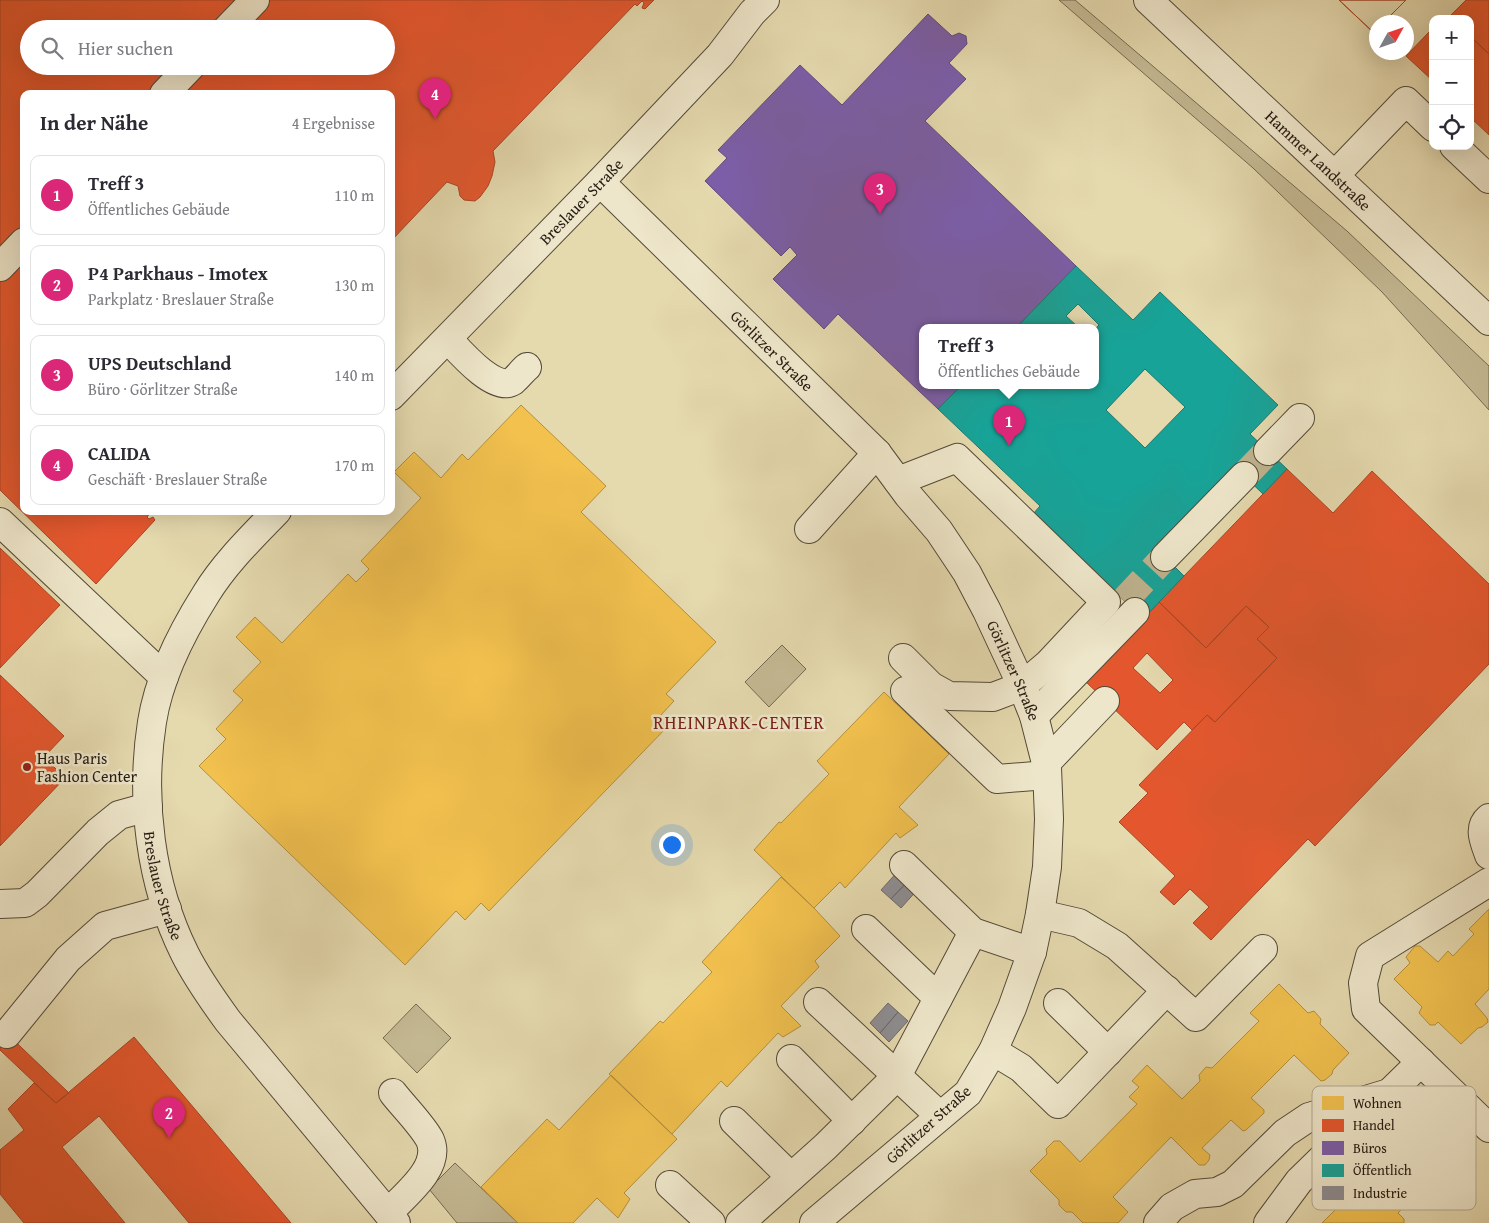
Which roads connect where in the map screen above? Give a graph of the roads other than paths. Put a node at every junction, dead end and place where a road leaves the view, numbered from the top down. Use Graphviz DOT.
graph roads {
  1 [pos="255,0"];
  2 [pos="1148,0"];
  3 [pos="752,4"];
  4 [pos="236,20"];
  5 [pos="182,75"];
  6 [pos="168,90"];
  7 [pos="1429,123"];
  8 [pos="1458,150"];
  9 [pos="1335,174"];
  10 [pos="1489,179"];
  11 [pos="600,182"];
  12 [pos="20,246"];
  13 [pos="0,267"];
  14 [pos="1489,321"];
  15 [pos="448,339"];
  16 [pos="527,367"];
  17 [pos="395,392"];
  18 [pos="1300,418"];
  19 [pos="1268,451"];
  20 [pos="878,453"];
  21 [pos="1244,476"];
  22 [pos="898,481"];
  23 [pos="273,515"];
  24 [pos="0,522"];
  25 [pos="809,529"];
  26 [pos="1165,558"];
  27 [pos="1122,605"];
  28 [pos="903,658"];
  29 [pos="164,676"];
  30 [pos="1022,686"];
  31 [pos="905,691"];
  32 [pos="1105,701"];
  33 [pos="1034,716"];
  34 [pos="1047,769"];
  35 [pos="148,807"];
  36 [pos="1489,818"];
  37 [pos="1489,855"];
  38 [pos="904,865"];
  39 [pos="1489,882"];
  40 [pos="0,904"];
  41 [pos="167,910"];
  42 [pos="1040,914"];
  43 [pos="866,929"];
  44 [pos="973,932"];
  45 [pos="1264,948"];
  46 [pos="1032,952"];
  47 [pos="1167,990"];
  48 [pos="938,998"];
  49 [pos="818,1002"];
  50 [pos="1058,1003"];
  51 [pos="14,1025"];
  52 [pos="993,1051"];
  53 [pos="1108,1052"];
  54 [pos="791,1060"];
  55 [pos="1421,1062"];
  56 [pos="897,1076"];
  57 [pos="1396,1086"];
  58 [pos="1446,1086"];
  59 [pos="393,1093"];
  60 [pos="1476,1115"];
  61 [pos="940,1116"];
  62 [pos="1312,1116"];
  63 [pos="734,1121"];
  64 [pos="852,1121"];
  65 [pos="1489,1128"];
  66 [pos="1312,1168"];
  67 [pos="791,1177"];
  68 [pos="670,1186"];
  69 [pos="392,1218"];
  70 [pos="712,1223"];
  71 [pos="740,1223"];
  72 [pos="814,1223"];
  73 [pos="1158,1223"];
  74 [pos="1268,1223"];
  1 -- 4 [label="street"];
  2 -- 9 [label="street, Hammer Landstraße"];
  3 -- 11 [label="street, Breslauer Straße"];
  5 -- 6 [label="street"];
  7 -- 9 [label="street"];
  8 -- 10 [label="street"];
  9 -- 14 [label="street, Hammer Landstraße"];
  11 -- 15 [label="street, Breslauer Straße"];
  11 -- 20 [label="street, Görlitzer Straße"];
  12 -- 13 [label="street"];
  15 -- 16 [label="street"];
  15 -- 17 [label="street, Breslauer Straße"];
  18 -- 19 [label="street"];
  20 -- 22 [label="street, Görlitzer Straße"];
  20 -- 25 [label="street"];
  21 -- 26 [label="street"];
  22 -- 27 [label="street"];
  22 -- 30 [label="street, Görlitzer Straße"];
  23 -- 29 [label="street, Breslauer Straße"];
  24 -- 29 [label="street"];
  27 -- 30 [label="street"];
  27 -- 33 [label="street"];
  28 -- 30 [label="street"];
  29 -- 35 [label="street, Breslauer Straße"];
  30 -- 33 [label="street, Görlitzer Straße"];
  31 -- 34 [label="street"];
  32 -- 34 [label="street"];
  33 -- 34 [label="street, Görlitzer Straße"];
  34 -- 42 [label="street, Görlitzer Straße"];
  35 -- 40 [label="street"];
  35 -- 41 [label="street, Breslauer Straße"];
  36 -- 37 [label="street"];
  38 -- 44 [label="street"];
  39 -- 55 [label="street"];
  41 -- 51 [label="street"];
  41 -- 69 [label="street, Breslauer Straße"];
  42 -- 46 [label="street, Görlitzer Straße"];
  42 -- 47 [label="street"];
  43 -- 48 [label="street"];
  44 -- 46 [label="street"];
  44 -- 48 [label="street"];
  45 -- 47 [label="street"];
  46 -- 52 [label="street, Görlitzer Straße"];
  47 -- 53 [label="street"];
  48 -- 56 [label="street"];
  49 -- 56 [label="street"];
  50 -- 53 [label="street"];
  52 -- 53 [label="street"];
  52 -- 61 [label="street, Görlitzer Straße"];
  54 -- 64 [label="street"];
  55 -- 57 [label="street"];
  55 -- 58 [label="street"];
  56 -- 61 [label="street"];
  56 -- 64 [label="street"];
  59 -- 69 [label="street"];
  60 -- 65 [label="street"];
  61 -- 72 [label="street, Görlitzer Straße"];
  62 -- 73 [label="street"];
  63 -- 67 [label="street"];
  64 -- 67 [label="street"];
  66 -- 74 [label="street"];
  67 -- 71 [label="street"];
  68 -- 70 [label="street"];
}
